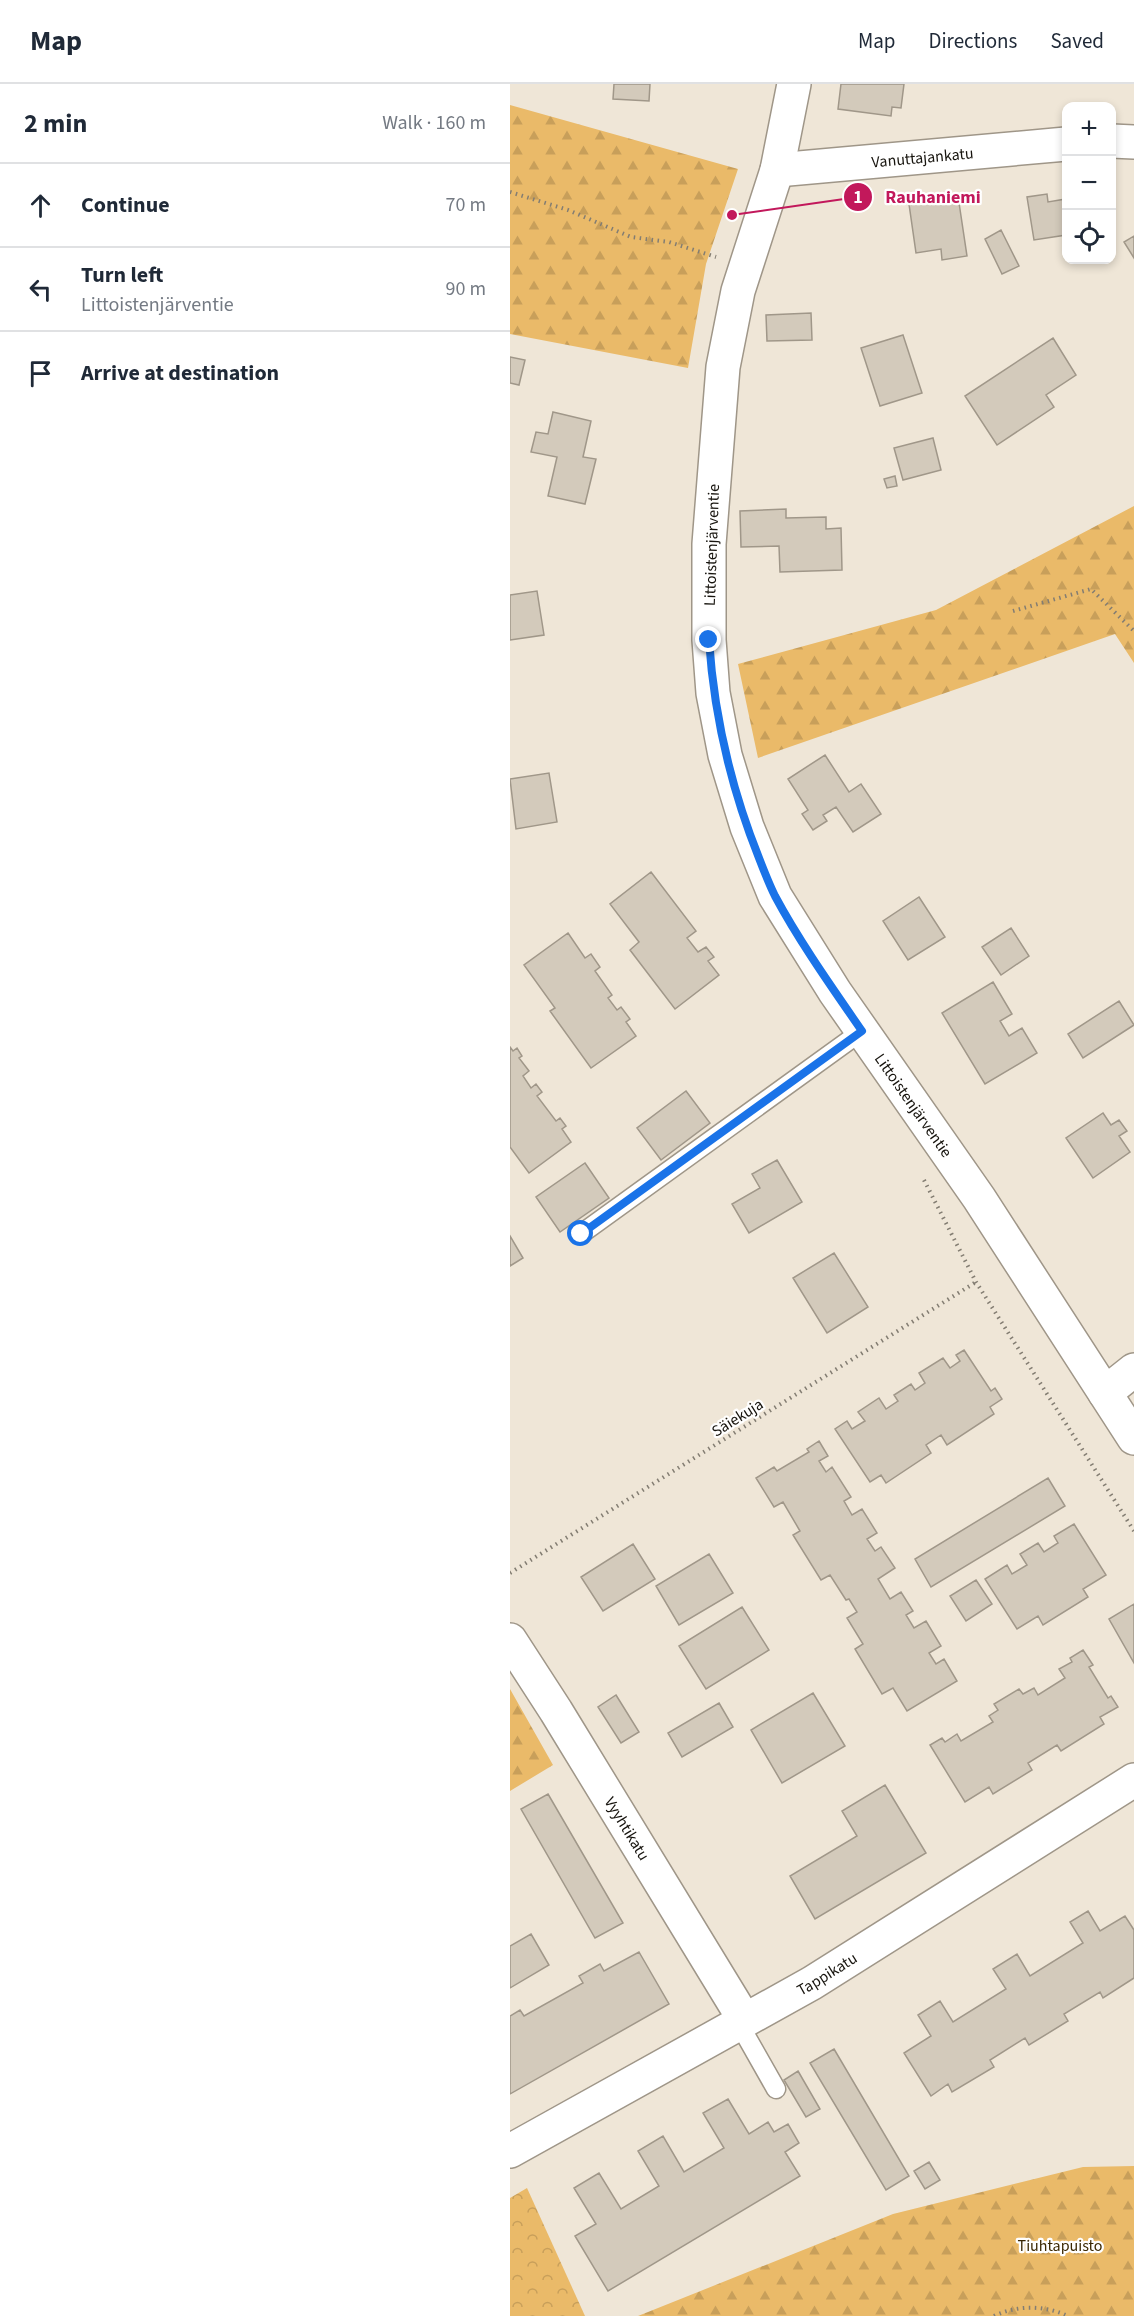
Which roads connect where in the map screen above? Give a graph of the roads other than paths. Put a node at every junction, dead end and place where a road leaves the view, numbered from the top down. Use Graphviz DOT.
graph roads {
  1 [pos="794,84"];
  2 [pos="1116,141"];
  3 [pos="1134,141"];
  4 [pos="1062,144"];
  5 [pos="777,170"];
  6 [pos="862,1031"];
  7 [pos="581,1234"];
  8 [pos="1134,1370"];
  9 [pos="1105,1393"];
  10 [pos="1134,1438"];
  11 [pos="510,1640"];
  12 [pos="1133,1783"];
  13 [pos="741,2021"];
  14 [pos="776,2090"];
  15 [pos="510,2151"];
  1 -- 5 [label="street, Littoistenjärventie"];
  2 -- 3 [label="street"];
  4 -- 5 [label="street, Vanuttajankatu"];
  5 -- 6 [label="street, Littoistenjärventie"];
  6 -- 7 [label="lane"];
  6 -- 9 [label="street, Littoistenjärventie"];
  8 -- 9 [label="street"];
  9 -- 10 [label="street, Littoistenjärventie"];
  11 -- 13 [label="street, Vyyhtikatu"];
  12 -- 13 [label="street, Tappikatu"];
  13 -- 14 [label="lane"];
  13 -- 15 [label="street, Tappikatu"];
}
